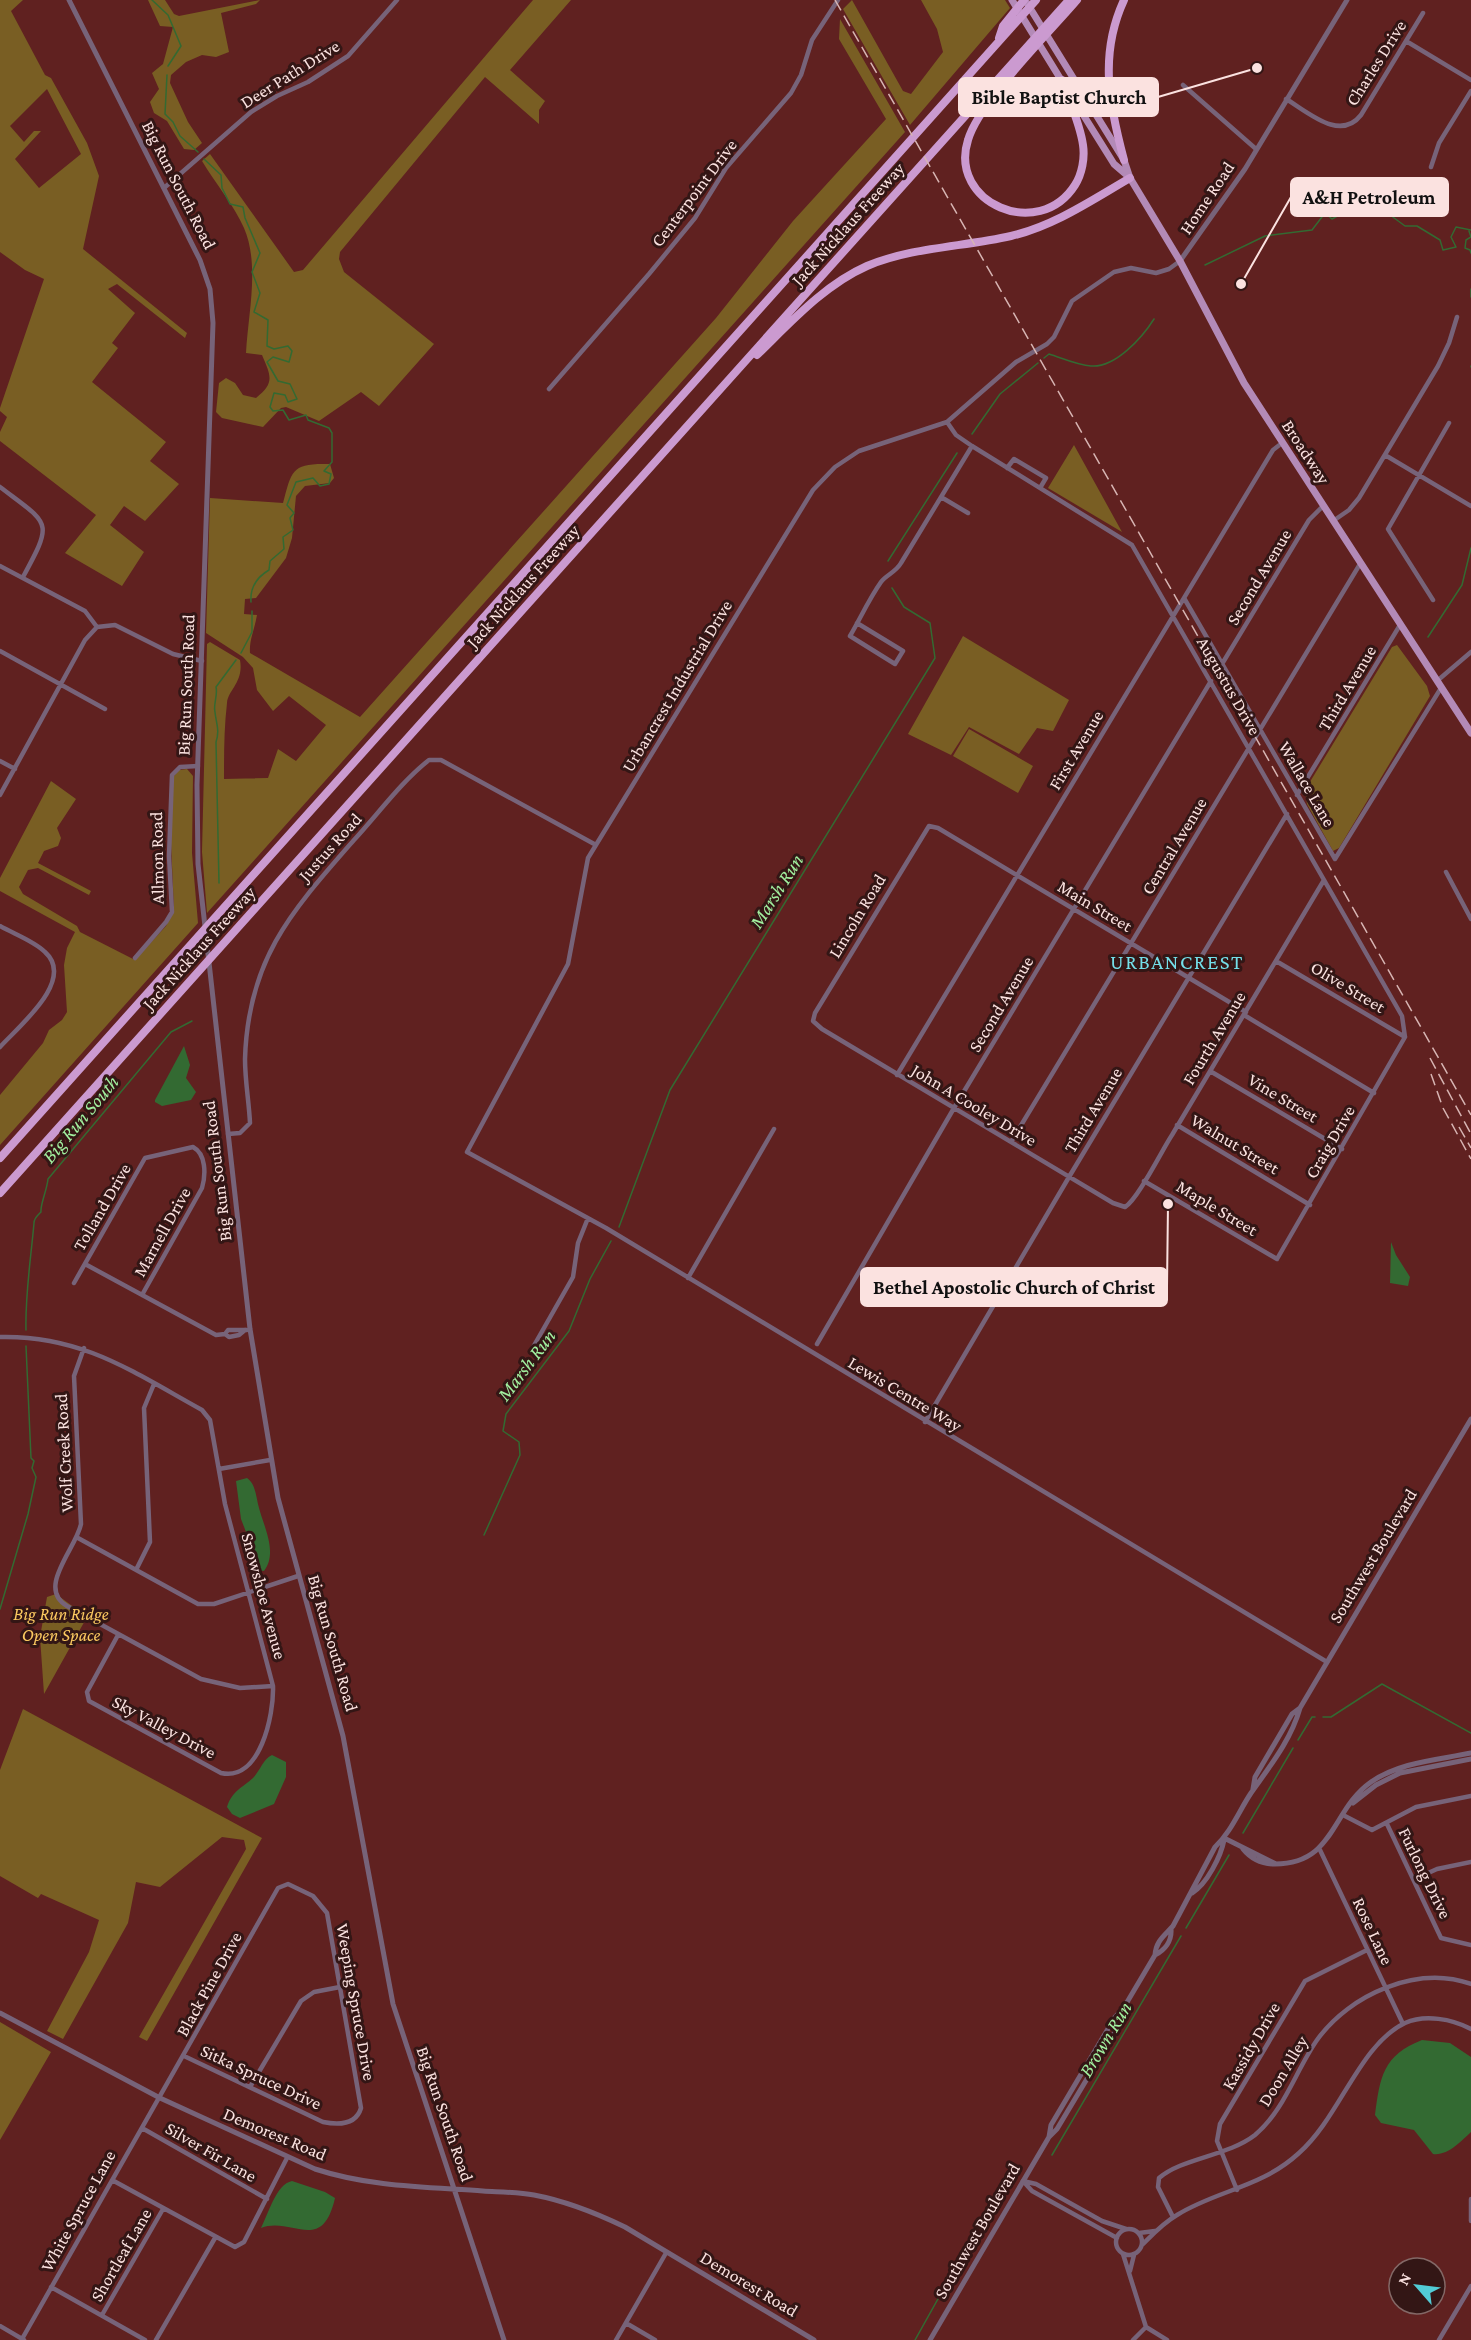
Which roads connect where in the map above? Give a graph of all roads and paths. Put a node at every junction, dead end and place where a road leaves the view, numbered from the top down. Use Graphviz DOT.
graph roads {
  1 [pos="69,0"];
  2 [pos="397,0"];
  3 [pos="838,0"];
  4 [pos="1012,0"];
  5 [pos="1025,0"];
  6 [pos="1036,0"];
  7 [pos="1069,0"];
  8 [pos="1077,0"];
  9 [pos="1125,0"];
  10 [pos="1347,0"];
  11 [pos="1423,13"];
  12 [pos="1060,16"];
  13 [pos="1005,29"];
  14 [pos="1406,41"];
  15 [pos="1021,59"];
  16 [pos="1471,80"];
  17 [pos="1062,81"];
  18 [pos="1183,85"];
  19 [pos="1471,91"];
  20 [pos="1287,99"];
  21 [pos="1256,149"];
  22 [pos="1124,160"];
  23 [pos="1431,167"];
  24 [pos="1130,178"];
  25 [pos="164,188"];
  26 [pos="1180,261"];
  27 [pos="1457,316"];
  28 [pos="1044,346"];
  29 [pos="549,389"];
  30 [pos="709,403"];
  31 [pos="947,422"];
  32 [pos="1449,423"];
  33 [pos="1282,443"];
  34 [pos="972,446"];
  35 [pos="1385,454"];
  36 [pos="1008,468"];
  37 [pos="1419,474"];
  38 [pos="0,487"];
  39 [pos="1040,488"];
  40 [pos="941,497"];
  41 [pos="1323,506"];
  42 [pos="1471,506"];
  43 [pos="968,513"];
  44 [pos="1333,521"];
  45 [pos="1360,564"];
  46 [pos="0,566"];
  47 [pos="23,577"];
  48 [pos="1184,598"];
  49 [pos="1433,600"];
  50 [pos="1173,616"];
  51 [pos="857,623"];
  52 [pos="1400,625"];
  53 [pos="97,627"];
  54 [pos="0,651"];
  55 [pos="1471,652"];
  56 [pos="202,661"];
  57 [pos="1222,664"];
  58 [pos="1211,681"];
  59 [pos="61,684"];
  60 [pos="1439,684"];
  61 [pos="105,709"];
  62 [pos="1260,730"];
  63 [pos="1471,733"];
  64 [pos="1249,747"];
  65 [pos="0,761"];
  66 [pos="198,766"];
  67 [pos="15,769"];
  68 [pos="0,795"];
  69 [pos="1298,795"];
  70 [pos="1287,814"];
  71 [pos="929,826"];
  72 [pos="596,845"];
  73 [pos="1446,872"];
  74 [pos="1017,875"];
  75 [pos="1324,880"];
  76 [pos="1074,909"];
  77 [pos="1471,919"];
  78 [pos="1,928"];
  79 [pos="1131,943"];
  80 [pos="135,958"];
  81 [pos="1276,961"];
  82 [pos="1188,977"];
  83 [pos="1245,1013"];
  84 [pos="813,1021"];
  85 [pos="1405,1037"];
  86 [pos="0,1047"];
  87 [pos="1210,1071"];
  88 [pos="897,1075"];
  89 [pos="1374,1093"];
  90 [pos="954,1108"];
  91 [pos="1177,1125"];
  92 [pos="774,1130"];
  93 [pos="228,1134"];
  94 [pos="1011,1142"];
  95 [pos="195,1148"];
  96 [pos="1342,1149"];
  97 [pos="466,1152"];
  98 [pos="0,1158"];
  99 [pos="1069,1177"];
  100 [pos="1144,1180"];
  101 [pos="0,1193"];
  102 [pos="1310,1204"];
  103 [pos="1125,1207"];
  104 [pos="588,1218"];
  105 [pos="1277,1259"];
  106 [pos="85,1264"];
  107 [pos="688,1278"];
  108 [pos="74,1283"];
  109 [pos="142,1295"];
  110 [pos="248,1330"];
  111 [pos="0,1337"];
  112 [pos="817,1344"];
  113 [pos="84,1348"];
  114 [pos="532,1348"];
  115 [pos="154,1384"];
  116 [pos="1471,1419"];
  117 [pos="926,1422"];
  118 [pos="270,1460"];
  119 [pos="219,1469"];
  120 [pos="78,1538"];
  121 [pos="136,1570"];
  122 [pos="298,1576"];
  123 [pos="249,1593"];
  124 [pos="118,1635"];
  125 [pos="1327,1662"];
  126 [pos="273,1686"];
  127 [pos="1471,1753"];
  128 [pos="1471,1759"];
  129 [pos="232,1775"];
  130 [pos="1471,1796"];
  131 [pos="1351,1803"];
  132 [pos="1343,1815"];
  133 [pos="1387,1824"];
  134 [pos="1224,1838"];
  135 [pos="1320,1850"];
  136 [pos="1471,1862"];
  137 [pos="1415,1879"];
  138 [pos="283,1884"];
  139 [pos="1471,1945"];
  140 [pos="1366,1950"];
  141 [pos="1471,1984"];
  142 [pos="340,1987"];
  143 [pos="1385,1988"];
  144 [pos="0,2013"];
  145 [pos="1403,2024"];
  146 [pos="1471,2029"];
  147 [pos="184,2056"];
  148 [pos="250,2087"];
  149 [pos="160,2098"];
  150 [pos="359,2114"];
  151 [pos="142,2128"];
  152 [pos="1221,2152"];
  153 [pos="286,2158"];
  154 [pos="112,2180"];
  155 [pos="1023,2181"];
  156 [pos="455,2190"];
  157 [pos="1237,2190"];
  158 [pos="267,2199"];
  159 [pos="1471,2199"];
  160 [pos="163,2209"];
  161 [pos="1173,2217"];
  162 [pos="1471,2221"];
  163 [pos="1126,2229"];
  164 [pos="1155,2230"];
  165 [pos="1139,2233"];
  166 [pos="215,2238"];
  167 [pos="1116,2238"];
  168 [pos="1142,2245"];
  169 [pos="666,2253"];
  170 [pos="1123,2254"];
  171 [pos="1134,2255"];
  172 [pos="1130,2271"];
  173 [pos="1471,2286"];
  174 [pos="51,2287"];
  175 [pos="102,2316"];
  176 [pos="626,2323"];
  177 [pos="0,2326"];
  178 [pos="1146,2327"];
  179 [pos="24,2339"];
  180 [pos="145,2340"];
  181 [pos="156,2340"];
  182 [pos="504,2340"];
  183 [pos="616,2340"];
  184 [pos="655,2340"];
  185 [pos="814,2340"];
  186 [pos="930,2340"];
  187 [pos="1133,2340"];
  188 [pos="1167,2340"];
  189 [pos="1439,2340"];
  1 -- 25 [label="street, Big Run South Road"];
  2 -- 25 [label="street, Deer Path Drive"];
  3 -- 29 [label="street, Centerpoint Drive"];
  4 -- 17 [label="main road"];
  5 -- 13 [label="highway"];
  5 -- 22 [label="main road"];
  6 -- 13 [label="highway, Jack Nicklaus Freeway"];
  7 -- 12 [label="highway"];
  8 -- 12 [label="highway"];
  9 -- 22 [label="highway"];
  10 -- 20 [label="street, Home Road"];
  11 -- 14 [label="street, Charles Drive"];
  12 -- 15 [label="highway"];
  13 -- 98 [label="highway, Jack Nicklaus Freeway"];
  14 -- 16 [label="street"];
  14 -- 20 [label="street, Charles Drive"];
  15 -- 17 [label="highway"];
  15 -- 30 [label="highway, Jack Nicklaus Freeway"];
  17 -- 24 [label="main road"];
  18 -- 21 [label="street"];
  19 -- 23 [label="street"];
  20 -- 21 [label="street, Home Road"];
  21 -- 26 [label="street, Home Road"];
  22 -- 24 [label="main road"];
  24 -- 26 [label="main road, Broadway"];
  24 -- 30 [label="highway"];
  25 -- 56 [label="street, Big Run South Road"];
  26 -- 28 [label="street, Home Road"];
  26 -- 33 [label="main road, Broadway"];
  27 -- 35 [label="street"];
  28 -- 31 [label="street, Urbancrest Industrial Drive"];
  30 -- 101 [label="highway, Jack Nicklaus Freeway"];
  31 -- 34 [label="street, Augustus Drive"];
  31 -- 72 [label="street, Urbancrest Industrial Drive"];
  32 -- 37 [label="street"];
  33 -- 41 [label="main road, Broadway"];
  33 -- 48 [label="street, First Avenue"];
  34 -- 36 [label="street, Augustus Drive"];
  34 -- 40 [label="street"];
  35 -- 37 [label="street"];
  35 -- 44 [label="street"];
  36 -- 39 [label="street, Augustus Drive"];
  36 -- 39 [label="street"];
  37 -- 42 [label="street"];
  37 -- 49 [label="street"];
  38 -- 47 [label="street"];
  39 -- 50 [label="street, Augustus Drive"];
  40 -- 43 [label="street"];
  40 -- 51 [label="street"];
  41 -- 44 [label="main road, Broadway"];
  41 -- 57 [label="street, Second Avenue"];
  44 -- 45 [label="main road, Broadway"];
  45 -- 52 [label="main road, Broadway"];
  45 -- 62 [label="street, Central Avenue"];
  46 -- 47 [label="street"];
  47 -- 53 [label="street"];
  48 -- 50 [label="street, First Avenue"];
  48 -- 57 [label="street, Wallace Lane"];
  50 -- 58 [label="street, Augustus Drive"];
  50 -- 74 [label="street, First Avenue"];
  51 -- 51 [label="street"];
  52 -- 60 [label="main road, Broadway"];
  52 -- 69 [label="street, Third Avenue"];
  53 -- 56 [label="street"];
  53 -- 59 [label="street"];
  54 -- 59 [label="street"];
  55 -- 60 [label="street"];
  56 -- 66 [label="street, Big Run South Road"];
  57 -- 62 [label="street, Wallace Lane"];
  58 -- 64 [label="street, Augustus Drive"];
  58 -- 76 [label="street, Second Avenue"];
  59 -- 61 [label="street"];
  59 -- 67 [label="street"];
  60 -- 63 [label="main road, Broadway"];
  60 -- 69 [label="street, Wallace Lane"];
  62 -- 64 [label="street, Central Avenue"];
  62 -- 69 [label="street, Wallace Lane"];
  64 -- 70 [label="street, Augustus Drive"];
  64 -- 79 [label="street, Central Avenue"];
  65 -- 67 [label="street"];
  66 -- 80 [label="street, Allmon Road"];
  66 -- 93 [label="street, Big Run South Road"];
  67 -- 68 [label="street"];
  70 -- 75 [label="street, Augustus Drive"];
  70 -- 82 [label="street, Third Avenue"];
  71 -- 74 [label="street, Main Street"];
  71 -- 84 [label="street, Lincoln Road"];
  72 -- 93 [label="street, Justus Road"];
  72 -- 97 [label="street, Urbancrest Industrial Drive"];
  73 -- 77 [label="street"];
  74 -- 76 [label="street, Main Street"];
  74 -- 88 [label="street, First Avenue"];
  75 -- 81 [label="street, Fourth Avenue"];
  75 -- 85 [label="street, Augustus Drive"];
  76 -- 79 [label="street, Main Street"];
  76 -- 90 [label="street, Second Avenue"];
  78 -- 86 [label="street"];
  79 -- 82 [label="street, Main Street"];
  79 -- 94 [label="street, Central Avenue"];
  81 -- 83 [label="street, Fourth Avenue"];
  81 -- 85 [label="street, Olive Street"];
  82 -- 83 [label="street, Main Street"];
  82 -- 99 [label="street, Third Avenue"];
  83 -- 87 [label="street, Fourth Avenue"];
  83 -- 89 [label="street, Main Street"];
  84 -- 88 [label="street, John A Cooley Drive"];
  85 -- 89 [label="street, Craig Drive"];
  87 -- 91 [label="street, Fourth Avenue"];
  87 -- 96 [label="street, Vine Street"];
  88 -- 90 [label="street, John A Cooley Drive"];
  89 -- 96 [label="street, Craig Drive"];
  90 -- 94 [label="street, John A Cooley Drive"];
  90 -- 112 [label="street, Second Avenue"];
  91 -- 100 [label="street, Fourth Avenue"];
  91 -- 102 [label="street, Walnut Street"];
  92 -- 107 [label="street"];
  93 -- 110 [label="street, Big Run South Road"];
  94 -- 99 [label="street, John A Cooley Drive"];
  95 -- 106 [label="street, Tolland Drive"];
  95 -- 109 [label="street, Marnell Drive"];
  96 -- 102 [label="street, Craig Drive"];
  97 -- 104 [label="street, Lewis Centre Way"];
  99 -- 103 [label="street, John A Cooley Drive"];
  99 -- 117 [label="street, Third Avenue"];
  100 -- 103 [label="street, Fourth Avenue"];
  100 -- 105 [label="street, Maple Street"];
  102 -- 105 [label="street, Craig Drive"];
  104 -- 107 [label="street, Lewis Centre Way"];
  104 -- 114 [label="street"];
  106 -- 108 [label="street, Tolland Drive"];
  106 -- 109 [label="street"];
  107 -- 117 [label="street, Lewis Centre Way"];
  109 -- 110 [label="street"];
  110 -- 118 [label="street, Big Run South Road"];
  111 -- 113 [label="street"];
  113 -- 115 [label="street"];
  113 -- 120 [label="street, Wolf Creek Road"];
  115 -- 119 [label="street, Snowshoe Avenue"];
  115 -- 121 [label="street"];
  116 -- 125 [label="street, Southwest Boulevard"];
  117 -- 125 [label="street, Lewis Centre Way"];
  118 -- 119 [label="street"];
  118 -- 122 [label="street, Big Run South Road"];
  119 -- 123 [label="street, Snowshoe Avenue"];
  120 -- 121 [label="street"];
  120 -- 124 [label="street, Wolf Creek Road"];
  121 -- 123 [label="street"];
  122 -- 123 [label="street"];
  122 -- 156 [label="street, Big Run South Road"];
  123 -- 126 [label="street, Snowshoe Avenue"];
  124 -- 126 [label="street"];
  124 -- 129 [label="street, Sky Valley Drive"];
  125 -- 134 [label="street, Southwest Boulevard"];
  126 -- 129 [label="street, Snowshoe Avenue"];
  127 -- 131 [label="street"];
  128 -- 131 [label="street"];
  130 -- 133 [label="street"];
  131 -- 132 [label="street"];
  132 -- 133 [label="street"];
  132 -- 135 [label="street"];
  133 -- 137 [label="street, Furlong Drive"];
  134 -- 135 [label="street"];
  134 -- 155 [label="street, Southwest Boulevard"];
  135 -- 140 [label="street, Rose Lane"];
  136 -- 137 [label="street"];
  137 -- 139 [label="street, Furlong Drive"];
  138 -- 142 [label="street, Weeping Spruce Drive"];
  138 -- 147 [label="street, Black Pine Drive"];
  140 -- 143 [label="street, Rose Lane"];
  140 -- 152 [label="street, Kassidy Drive"];
  141 -- 143 [label="street, Doon Alley"];
  142 -- 148 [label="street"];
  142 -- 150 [label="street, Weeping Spruce Drive"];
  143 -- 145 [label="street, Rose Lane"];
  143 -- 152 [label="street, Doon Alley"];
  144 -- 149 [label="street, Demorest Road"];
  145 -- 146 [label="street"];
  145 -- 157 [label="street"];
  147 -- 148 [label="street, Sitka Spruce Drive"];
  147 -- 149 [label="street, Black Pine Drive"];
  148 -- 150 [label="street, Sitka Spruce Drive"];
  149 -- 151 [label="street, White Spruce Lane"];
  149 -- 153 [label="street, Demorest Road"];
  151 -- 154 [label="street, White Spruce Lane"];
  151 -- 158 [label="street, Silver Fir Lane"];
  152 -- 157 [label="street, Kassidy Drive"];
  152 -- 161 [label="street, Doon Alley"];
  153 -- 156 [label="street, Demorest Road"];
  153 -- 158 [label="street"];
  154 -- 160 [label="street"];
  154 -- 174 [label="street, White Spruce Lane"];
  155 -- 163 [label="street"];
  155 -- 167 [label="street"];
  155 -- 186 [label="street, Southwest Boulevard"];
  156 -- 169 [label="street, Demorest Road"];
  156 -- 182 [label="street, Big Run South Road"];
  157 -- 161 [label="street"];
  158 -- 166 [label="street"];
  159 -- 162 [label="street"];
  160 -- 166 [label="street"];
  160 -- 175 [label="street, Shortleaf Lane"];
  161 -- 164 [label="street"];
  163 -- 165 [label="street"];
  163 -- 167 [label="street"];
  164 -- 165 [label="street"];
  164 -- 168 [label="street"];
  165 -- 168 [label="street"];
  166 -- 181 [label="street"];
  167 -- 170 [label="street"];
  168 -- 171 [label="street"];
  169 -- 176 [label="street"];
  169 -- 185 [label="street, Demorest Road"];
  170 -- 171 [label="street"];
  170 -- 172 [label="street"];
  171 -- 172 [label="street"];
  172 -- 178 [label="street"];
  173 -- 189 [label="street"];
  174 -- 175 [label="street"];
  174 -- 179 [label="street, White Spruce Lane"];
  175 -- 180 [label="street"];
  176 -- 183 [label="street"];
  176 -- 184 [label="street"];
  177 -- 179 [label="street"];
  178 -- 187 [label="street"];
  178 -- 188 [label="street"];
}
